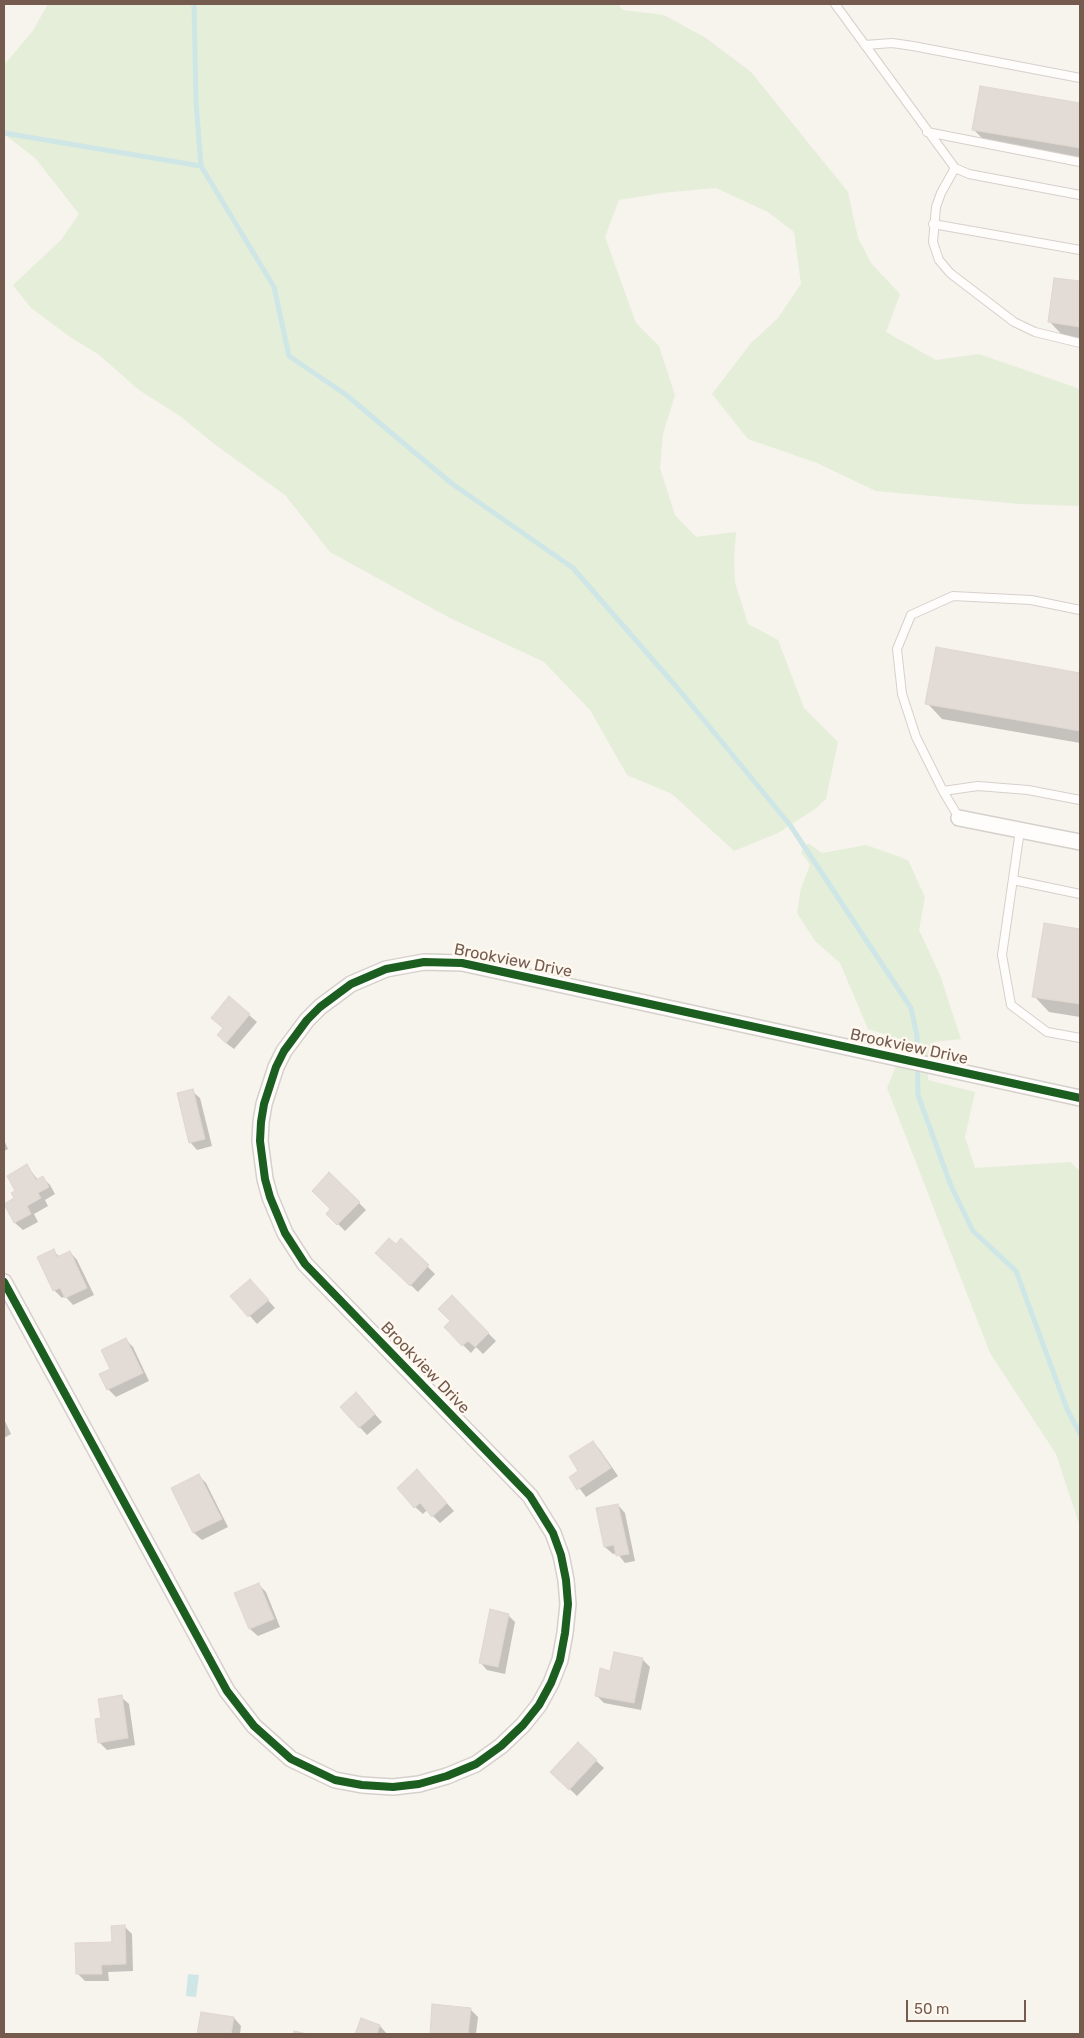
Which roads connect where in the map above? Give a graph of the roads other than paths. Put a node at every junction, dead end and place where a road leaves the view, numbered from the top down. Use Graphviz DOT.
graph roads {
  1 [pos="834,4"];
  2 [pos="865,45"];
  3 [pos="1080,78"];
  4 [pos="927,132"];
  5 [pos="1080,162"];
  6 [pos="955,168"];
  7 [pos="1080,195"];
  8 [pos="933,224"];
  9 [pos="1080,250"];
  10 [pos="1080,344"];
  11 [pos="1080,610"];
  12 [pos="942,792"];
  13 [pos="1080,800"];
  14 [pos="959,818"];
  15 [pos="1020,830"];
  16 [pos="1080,842"];
  17 [pos="1013,880"];
  18 [pos="1080,894"];
  19 [pos="1080,1038"];
  20 [pos="1080,1098"];
  21 [pos="4,1282"];
  1 -- 2 [label="lane"];
  2 -- 3 [label="lane"];
  2 -- 4 [label="lane"];
  4 -- 5 [label="lane"];
  4 -- 6 [label="lane"];
  6 -- 7 [label="lane"];
  6 -- 8 [label="lane"];
  8 -- 9 [label="lane"];
  8 -- 10 [label="lane"];
  11 -- 12 [label="lane"];
  12 -- 13 [label="lane"];
  12 -- 14 [label="lane"];
  14 -- 15 [label="street"];
  15 -- 16 [label="street"];
  15 -- 17 [label="lane"];
  17 -- 18 [label="lane"];
  17 -- 19 [label="lane"];
  20 -- 21 [label="street, Brookview Drive"];
}
